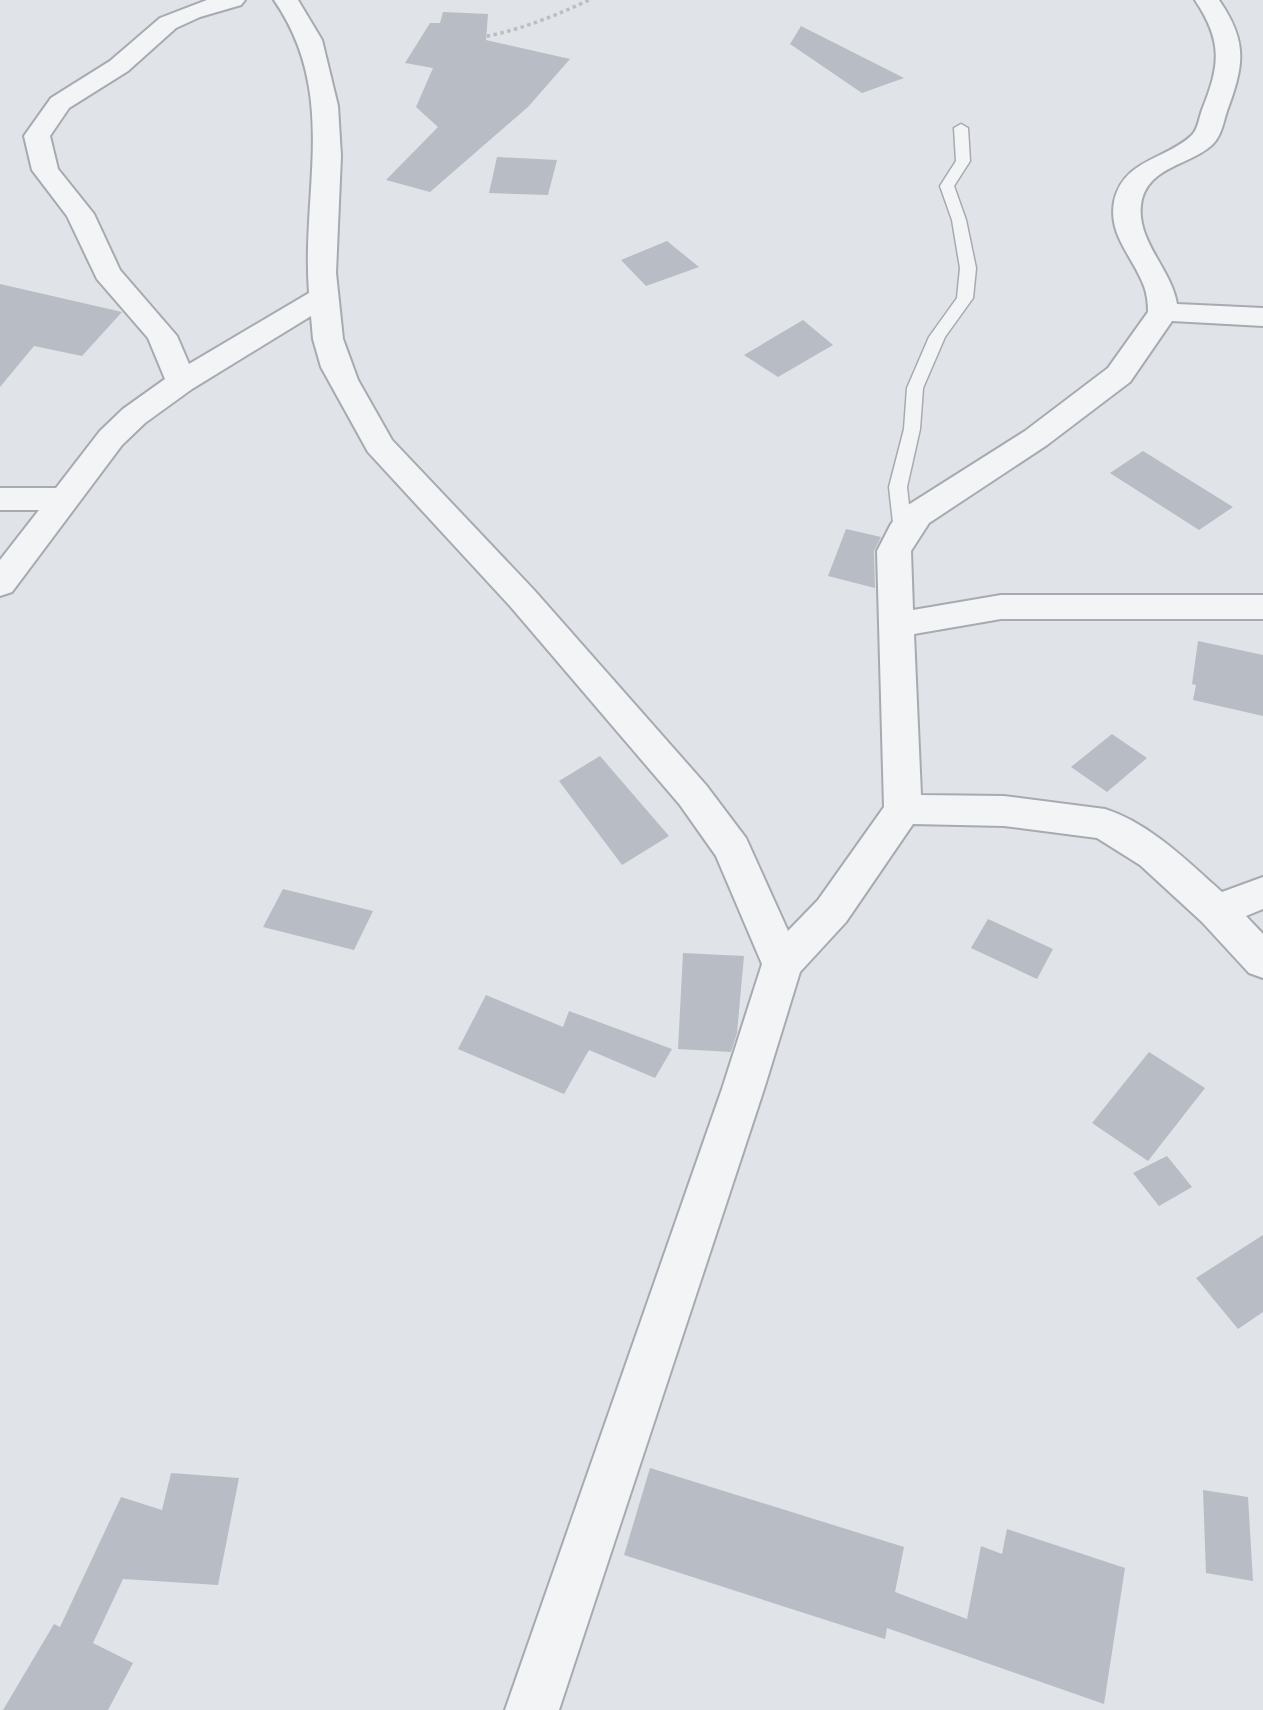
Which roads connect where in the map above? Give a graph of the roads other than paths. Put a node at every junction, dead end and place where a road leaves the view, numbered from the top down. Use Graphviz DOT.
graph roads {
  1 [pos="233,0"];
  2 [pos="286,0"];
  3 [pos="1207,0"];
  4 [pos="961,128"];
  5 [pos="324,296"];
  6 [pos="1163,312"];
  7 [pos="1263,317"];
  8 [pos="181,382"];
  9 [pos="0,499"];
  10 [pos="65,499"];
  11 [pos="903,532"];
  12 [pos="0,584"];
  13 [pos="1263,607"];
  14 [pos="896,625"];
  15 [pos="903,809"];
  16 [pos="1263,893"];
  17 [pos="1216,911"];
  18 [pos="1263,961"];
  19 [pos="782,964"];
  20 [pos="532,1710"];
  1 -- 8 [label="street"];
  2 -- 5 [label="street"];
  3 -- 6 [label="street"];
  4 -- 11 [label="lane"];
  5 -- 8 [label="street"];
  5 -- 19 [label="street"];
  6 -- 7 [label="street"];
  6 -- 11 [label="street"];
  8 -- 10 [label="street"];
  9 -- 10 [label="street"];
  10 -- 12 [label="street"];
  11 -- 14 [label="street"];
  13 -- 14 [label="street"];
  14 -- 15 [label="street"];
  15 -- 17 [label="street"];
  15 -- 19 [label="street"];
  16 -- 17 [label="street"];
  17 -- 18 [label="street"];
  19 -- 20 [label="street"];
}
